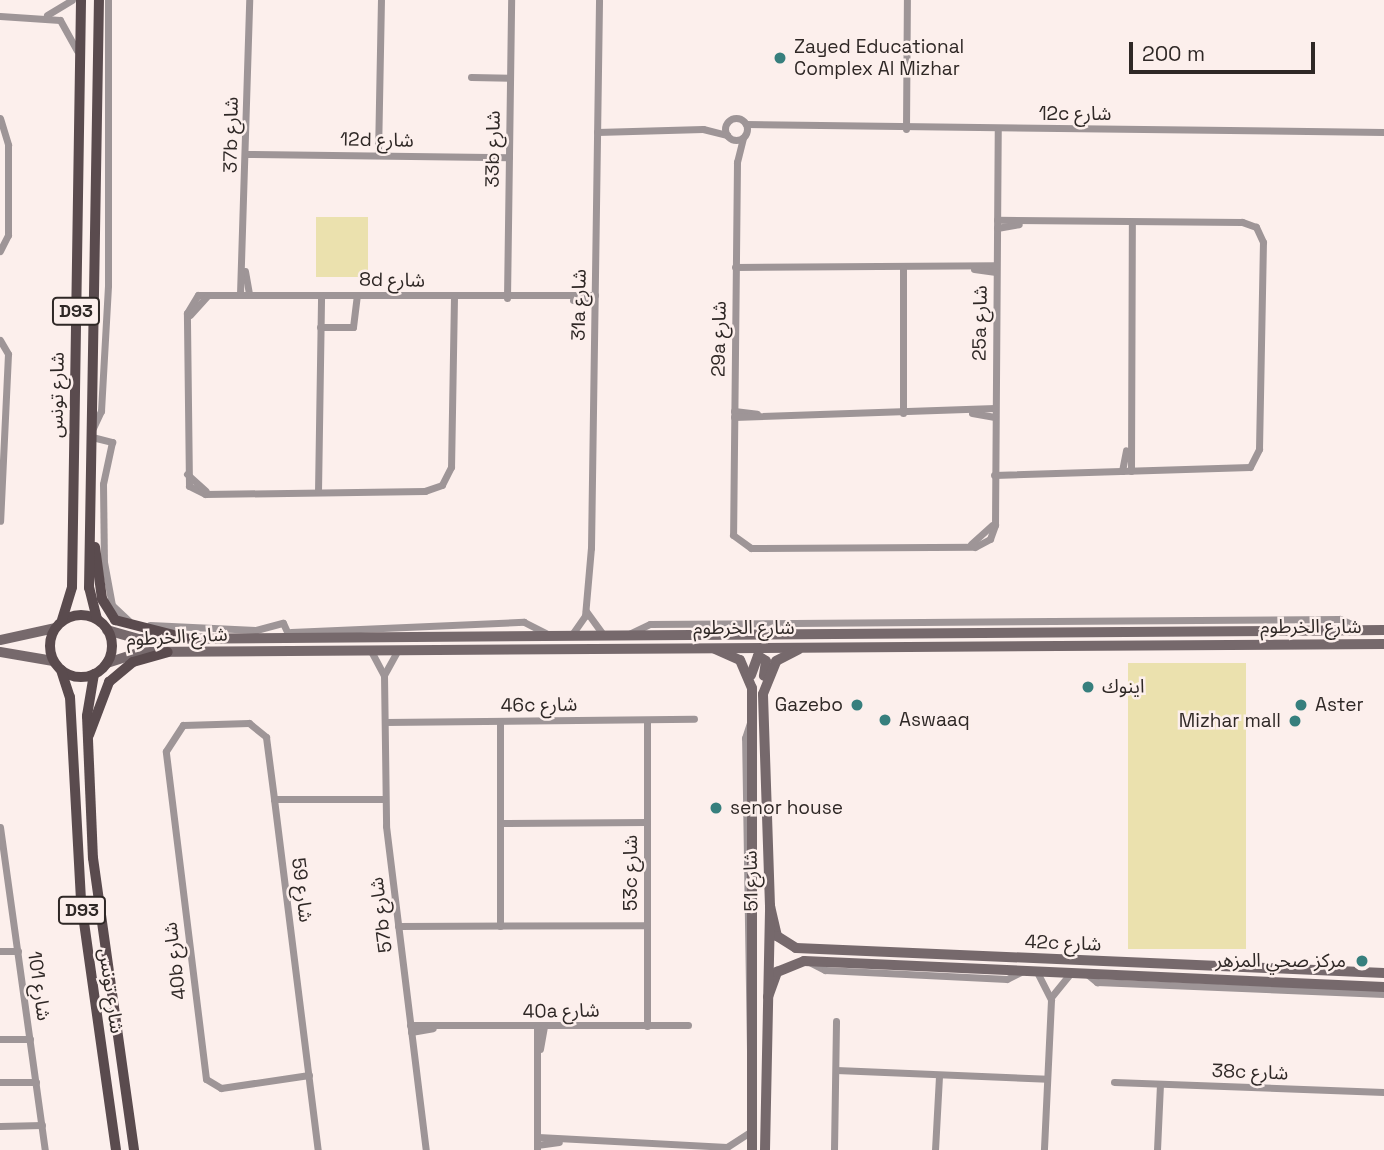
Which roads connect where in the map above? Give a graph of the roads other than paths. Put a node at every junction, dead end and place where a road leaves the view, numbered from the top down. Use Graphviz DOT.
graph roads {
  1 [pos="72,0"];
  2 [pos="81,0"];
  3 [pos="99,0"];
  4 [pos="108,0"];
  5 [pos="249,0"];
  6 [pos="381,0"];
  7 [pos="511,0"];
  8 [pos="599,0"];
  9 [pos="907,0"];
  10 [pos="0,16"];
  11 [pos="44,16"];
  12 [pos="80,58"];
  13 [pos="471,77"];
  14 [pos="510,78"];
  15 [pos="0,118"];
  16 [pos="726,123"];
  17 [pos="746,124"];
  18 [pos="597,128"];
  19 [pos="703,129"];
  20 [pos="766,129"];
  21 [pos="906,129"];
  22 [pos="998,130"];
  23 [pos="1384,132"];
  24 [pos="728,137"];
  25 [pos="744,137"];
  26 [pos="246,154"];
  27 [pos="378,155"];
  28 [pos="509,157"];
  29 [pos="737,162"];
  30 [pos="4,164"];
  31 [pos="1129,223"];
  32 [pos="997,224"];
  33 [pos="0,248"];
  34 [pos="735,267"];
  35 [pos="903,268"];
  36 [pos="996,268"];
  37 [pos="245,294"];
  38 [pos="321,295"];
  39 [pos="357,296"];
  40 [pos="453,297"];
  41 [pos="507,298"];
  42 [pos="594,299"];
  43 [pos="320,327"];
  44 [pos="0,340"];
  45 [pos="0,348"];
  46 [pos="6,368"];
  47 [pos="995,412"];
  48 [pos="903,413"];
  49 [pos="734,414"];
  50 [pos="92,433"];
  51 [pos="1126,471"];
  52 [pos="994,472"];
  53 [pos="2,486"];
  54 [pos="318,492"];
  55 [pos="0,521"];
  56 [pos="90,530"];
  57 [pos="965,545"];
  58 [pos="586,611"];
  59 [pos="97,619"];
  60 [pos="285,623"];
  61 [pos="1008,623"];
  62 [pos="59,624"];
  63 [pos="305,626"];
  64 [pos="107,630"];
  65 [pos="1384,630"];
  66 [pos="1366,631"];
  67 [pos="546,633"];
  68 [pos="573,633"];
  69 [pos="602,633"];
  70 [pos="987,633"];
  71 [pos="954,634"];
  72 [pos="290,635"];
  73 [pos="626,635"];
  74 [pos="675,635"];
  75 [pos="185,638"];
  76 [pos="0,640"];
  77 [pos="1384,644"];
  78 [pos="701,645"];
  79 [pos="599,646"];
  80 [pos="819,646"];
  81 [pos="953,646"];
  82 [pos="398,650"];
  83 [pos="371,651"];
  84 [pos="0,652"];
  85 [pos="168,652"];
  86 [pos="53,661"];
  87 [pos="107,663"];
  88 [pos="61,670"];
  89 [pos="94,674"];
  90 [pos="384,675"];
  91 [pos="751,675"];
  92 [pos="763,694"];
  93 [pos="754,716"];
  94 [pos="694,719"];
  95 [pos="647,720"];
  96 [pos="500,721"];
  97 [pos="384,722"];
  98 [pos="172,733"];
  99 [pos="87,737"];
  100 [pos="274,799"];
  101 [pos="384,799"];
  102 [pos="647,822"];
  103 [pos="500,823"];
  104 [pos="0,827"];
  105 [pos="755,875"];
  106 [pos="770,905"];
  107 [pos="647,925"];
  108 [pos="398,926"];
  109 [pos="500,926"];
  110 [pos="851,949"];
  111 [pos="0,951"];
  112 [pos="18,951"];
  113 [pos="769,959"];
  114 [pos="807,961"];
  115 [pos="833,963"];
  116 [pos="1023,971"];
  117 [pos="1037,972"];
  118 [pos="1384,973"];
  119 [pos="1070,974"];
  120 [pos="1087,974"];
  121 [pos="1384,987"];
  122 [pos="1384,994"];
  123 [pos="768,997"];
  124 [pos="1051,1000"];
  125 [pos="836,1021"];
  126 [pos="688,1025"];
  127 [pos="647,1026"];
  128 [pos="541,1027"];
  129 [pos="411,1029"];
  130 [pos="0,1039"];
  131 [pos="30,1039"];
  132 [pos="836,1070"];
  133 [pos="309,1075"];
  134 [pos="939,1075"];
  135 [pos="1047,1079"];
  136 [pos="0,1082"];
  137 [pos="36,1082"];
  138 [pos="1114,1082"];
  139 [pos="1160,1084"];
  140 [pos="1384,1093"];
  141 [pos="753,1117"];
  142 [pos="42,1125"];
  143 [pos="0,1126"];
  144 [pos="753,1130"];
  145 [pos="537,1144"];
  146 [pos="727,1147"];
  147 [pos="644,1148"];
  148 [pos="46,1150"];
  149 [pos="116,1150"];
  150 [pos="134,1150"];
  151 [pos="318,1150"];
  152 [pos="426,1150"];
  153 [pos="737,1150"];
  154 [pos="751,1150"];
  155 [pos="765,1150"];
  156 [pos="834,1150"];
  157 [pos="935,1150"];
  158 [pos="1044,1150"];
  159 [pos="1157,1150"];
  1 -- 11 [label="street"];
  2 -- 12 [label="main road, شارع تونس / D93"];
  3 -- 50 [label="main road, شارع تونس / D93"];
  4 -- 50 [label="street"];
  5 -- 26 [label="street, 37b شارع"];
  6 -- 27 [label="street"];
  7 -- 14 [label="street, 33b شارع"];
  8 -- 18 [label="street, 31a شارع"];
  9 -- 21 [label="street"];
  10 -- 11 [label="street"];
  11 -- 12 [label="street"];
  12 -- 62 [label="main road, شارع تونس / D93"];
  13 -- 14 [label="street"];
  14 -- 28 [label="street, 33b شارع"];
  15 -- 30 [label="street"];
  16 -- 17 [label="street, 12c شارع"];
  16 -- 19 [label="street"];
  16 -- 24 [label="street, 29a شارع"];
  17 -- 20 [label="street, 12c شارع"];
  17 -- 25 [label="street, 29a شارع"];
  18 -- 19 [label="street"];
  18 -- 42 [label="street, 31a شارع"];
  19 -- 24 [label="street"];
  20 -- 21 [label="street, 12c شارع"];
  20 -- 25 [label="street, 12c شارع"];
  21 -- 22 [label="street, 12c شارع"];
  22 -- 23 [label="street, 12c شارع"];
  22 -- 32 [label="street, 25a شارع"];
  24 -- 25 [label="street, 12c شارع"];
  24 -- 29 [label="street, 29a شارع"];
  25 -- 29 [label="street, 29a شارع"];
  26 -- 27 [label="street, 12d شارع"];
  26 -- 37 [label="street, 37b شارع"];
  27 -- 28 [label="street, 12d شارع"];
  28 -- 41 [label="street, 33b شارع"];
  29 -- 34 [label="street, 29a شارع"];
  30 -- 33 [label="street"];
  31 -- 32 [label="street"];
  31 -- 51 [label="street"];
  31 -- 51 [label="street"];
  32 -- 36 [label="street, 25a شارع"];
  34 -- 35 [label="street"];
  34 -- 49 [label="street, 29a شارع"];
  35 -- 36 [label="street"];
  35 -- 48 [label="street"];
  36 -- 47 [label="street, 25a شارع"];
  37 -- 38 [label="street, 8d شارع"];
  37 -- 54 [label="street, 8d شارع"];
  38 -- 39 [label="street, 8d شارع"];
  38 -- 43 [label="street"];
  39 -- 40 [label="street, 8d شارع"];
  39 -- 43 [label="street"];
  40 -- 41 [label="street, 8d شارع"];
  40 -- 54 [label="street"];
  41 -- 42 [label="street, 8d شارع"];
  42 -- 58 [label="street, 31a شارع"];
  43 -- 54 [label="street"];
  44 -- 46 [label="street"];
  45 -- 46 [label="street"];
  46 -- 53 [label="street"];
  47 -- 48 [label="street"];
  47 -- 52 [label="street, 25a شارع"];
  48 -- 49 [label="street"];
  49 -- 57 [label="street, 29a شارع"];
  50 -- 56 [label="main road, شارع تونس / D93"];
  50 -- 60 [label="street"];
  51 -- 52 [label="street"];
  52 -- 57 [label="street, 25a شارع"];
  53 -- 55 [label="street"];
  56 -- 59 [label="main road, شارع تونس / D93"];
  56 -- 75 [label="main road"];
  58 -- 68 [label="street, 31a شارع"];
  58 -- 69 [label="street"];
  59 -- 62 [label="main road"];
  59 -- 64 [label="main road"];
  60 -- 63 [label="street"];
  60 -- 72 [label="street"];
  61 -- 66 [label="street"];
  61 -- 70 [label="main road"];
  61 -- 73 [label="street"];
  62 -- 76 [label="main road"];
  62 -- 86 [label="main road"];
  63 -- 67 [label="street"];
  63 -- 72 [label="street"];
  64 -- 75 [label="main road, شارع الخرطوم"];
  64 -- 87 [label="main road"];
  65 -- 66 [label="main road, شارع الخرطوم"];
  66 -- 70 [label="main road, شارع الخرطوم"];
  67 -- 68 [label="main road, شارع الخرطوم"];
  67 -- 72 [label="main road, شارع الخرطوم"];
  68 -- 69 [label="main road, شارع الخرطوم"];
  69 -- 73 [label="main road, شارع الخرطوم"];
  70 -- 71 [label="main road, شارع الخرطوم"];
  71 -- 74 [label="main road, شارع الخرطوم"];
  71 -- 81 [label="main road"];
  72 -- 75 [label="main road, شارع الخرطوم"];
  73 -- 74 [label="main road, شارع الخرطوم"];
  74 -- 79 [label="main road"];
  77 -- 81 [label="main road, شارع الخرطوم"];
  78 -- 79 [label="main road, شارع الخرطوم"];
  78 -- 80 [label="main road, شارع الخرطوم"];
  78 -- 91 [label="main road"];
  79 -- 82 [label="main road, شارع الخرطوم"];
  80 -- 81 [label="main road, شارع الخرطوم"];
  80 -- 92 [label="main road, شارع 51"];
  82 -- 83 [label="main road, شارع الخرطوم"];
  82 -- 90 [label="street, 57b شارع"];
  83 -- 85 [label="main road, شارع الخرطوم"];
  83 -- 90 [label="street, 57b شارع"];
  84 -- 86 [label="main road"];
  85 -- 87 [label="main road, شارع الخرطوم"];
  85 -- 99 [label="main road"];
  86 -- 88 [label="main road"];
  87 -- 89 [label="main road"];
  88 -- 89 [label="main road"];
  88 -- 149 [label="main road, شارع تونس / D93"];
  89 -- 99 [label="main road, شارع تونس / D93"];
  90 -- 97 [label="street, 57b شارع"];
  91 -- 92 [label="main road"];
  91 -- 93 [label="main road, شارع 51"];
  92 -- 106 [label="main road, شارع 51"];
  93 -- 105 [label="main road, شارع 51"];
  93 -- 141 [label="street"];
  94 -- 95 [label="street, 46c شارع"];
  95 -- 96 [label="street, 46c شارع"];
  95 -- 102 [label="street, 53c شارع"];
  96 -- 97 [label="street, 46c شارع"];
  96 -- 103 [label="street"];
  97 -- 101 [label="street, 57b شارع"];
  98 -- 100 [label="street, شارع 59"];
  98 -- 133 [label="street, 40b شارع"];
  99 -- 150 [label="main road, شارع تونس / D93"];
  100 -- 101 [label="street"];
  100 -- 133 [label="street, شارع 59"];
  101 -- 108 [label="street, 57b شارع"];
  102 -- 103 [label="street"];
  102 -- 107 [label="street, 53c شارع"];
  103 -- 109 [label="street"];
  104 -- 112 [label="street, شارع 101"];
  105 -- 113 [label="main road"];
  105 -- 141 [label="main road, شارع 51"];
  106 -- 110 [label="main road, 42c شارع"];
  106 -- 113 [label="main road, شارع 51"];
  107 -- 109 [label="street"];
  107 -- 127 [label="street, 53c شارع"];
  108 -- 109 [label="street"];
  108 -- 129 [label="street, 57b شارع"];
  110 -- 115 [label="main road"];
  110 -- 118 [label="main road, 42c شارع"];
  111 -- 112 [label="street"];
  112 -- 131 [label="street, شارع 101"];
  113 -- 114 [label="main road, 42c شارع"];
  113 -- 123 [label="main road, شارع 51"];
  114 -- 115 [label="main road, 42c شارع"];
  114 -- 116 [label="street"];
  114 -- 123 [label="main road"];
  115 -- 116 [label="main road, 42c شارع"];
  116 -- 117 [label="main road, 42c شارع"];
  117 -- 119 [label="main road, 42c شارع"];
  117 -- 124 [label="street"];
  119 -- 120 [label="main road, 42c شارع"];
  119 -- 124 [label="street"];
  120 -- 121 [label="main road, 42c شارع"];
  120 -- 122 [label="street"];
  123 -- 155 [label="main road, شارع 51"];
  124 -- 135 [label="street"];
  125 -- 132 [label="street"];
  126 -- 127 [label="street, 40a شارع"];
  127 -- 128 [label="street, 40a شارع"];
  128 -- 129 [label="street, 40a شارع"];
  128 -- 145 [label="street"];
  129 -- 152 [label="street, 57b شارع"];
  130 -- 131 [label="street"];
  131 -- 137 [label="street, شارع 101"];
  132 -- 134 [label="street"];
  132 -- 156 [label="street"];
  133 -- 151 [label="street, شارع 59"];
  134 -- 135 [label="street"];
  134 -- 157 [label="street"];
  135 -- 158 [label="street"];
  136 -- 137 [label="street"];
  137 -- 142 [label="street, شارع 101"];
  138 -- 139 [label="street, 38c شارع"];
  139 -- 140 [label="street, 38c شارع"];
  139 -- 159 [label="street"];
  141 -- 144 [label="main road, شارع 51"];
  142 -- 143 [label="street"];
  142 -- 148 [label="street, شارع 101"];
  144 -- 146 [label="street"];
  144 -- 154 [label="main road, شارع 51"];
  145 -- 147 [label="street"];
  146 -- 147 [label="street"];
  146 -- 153 [label="street"];
}
